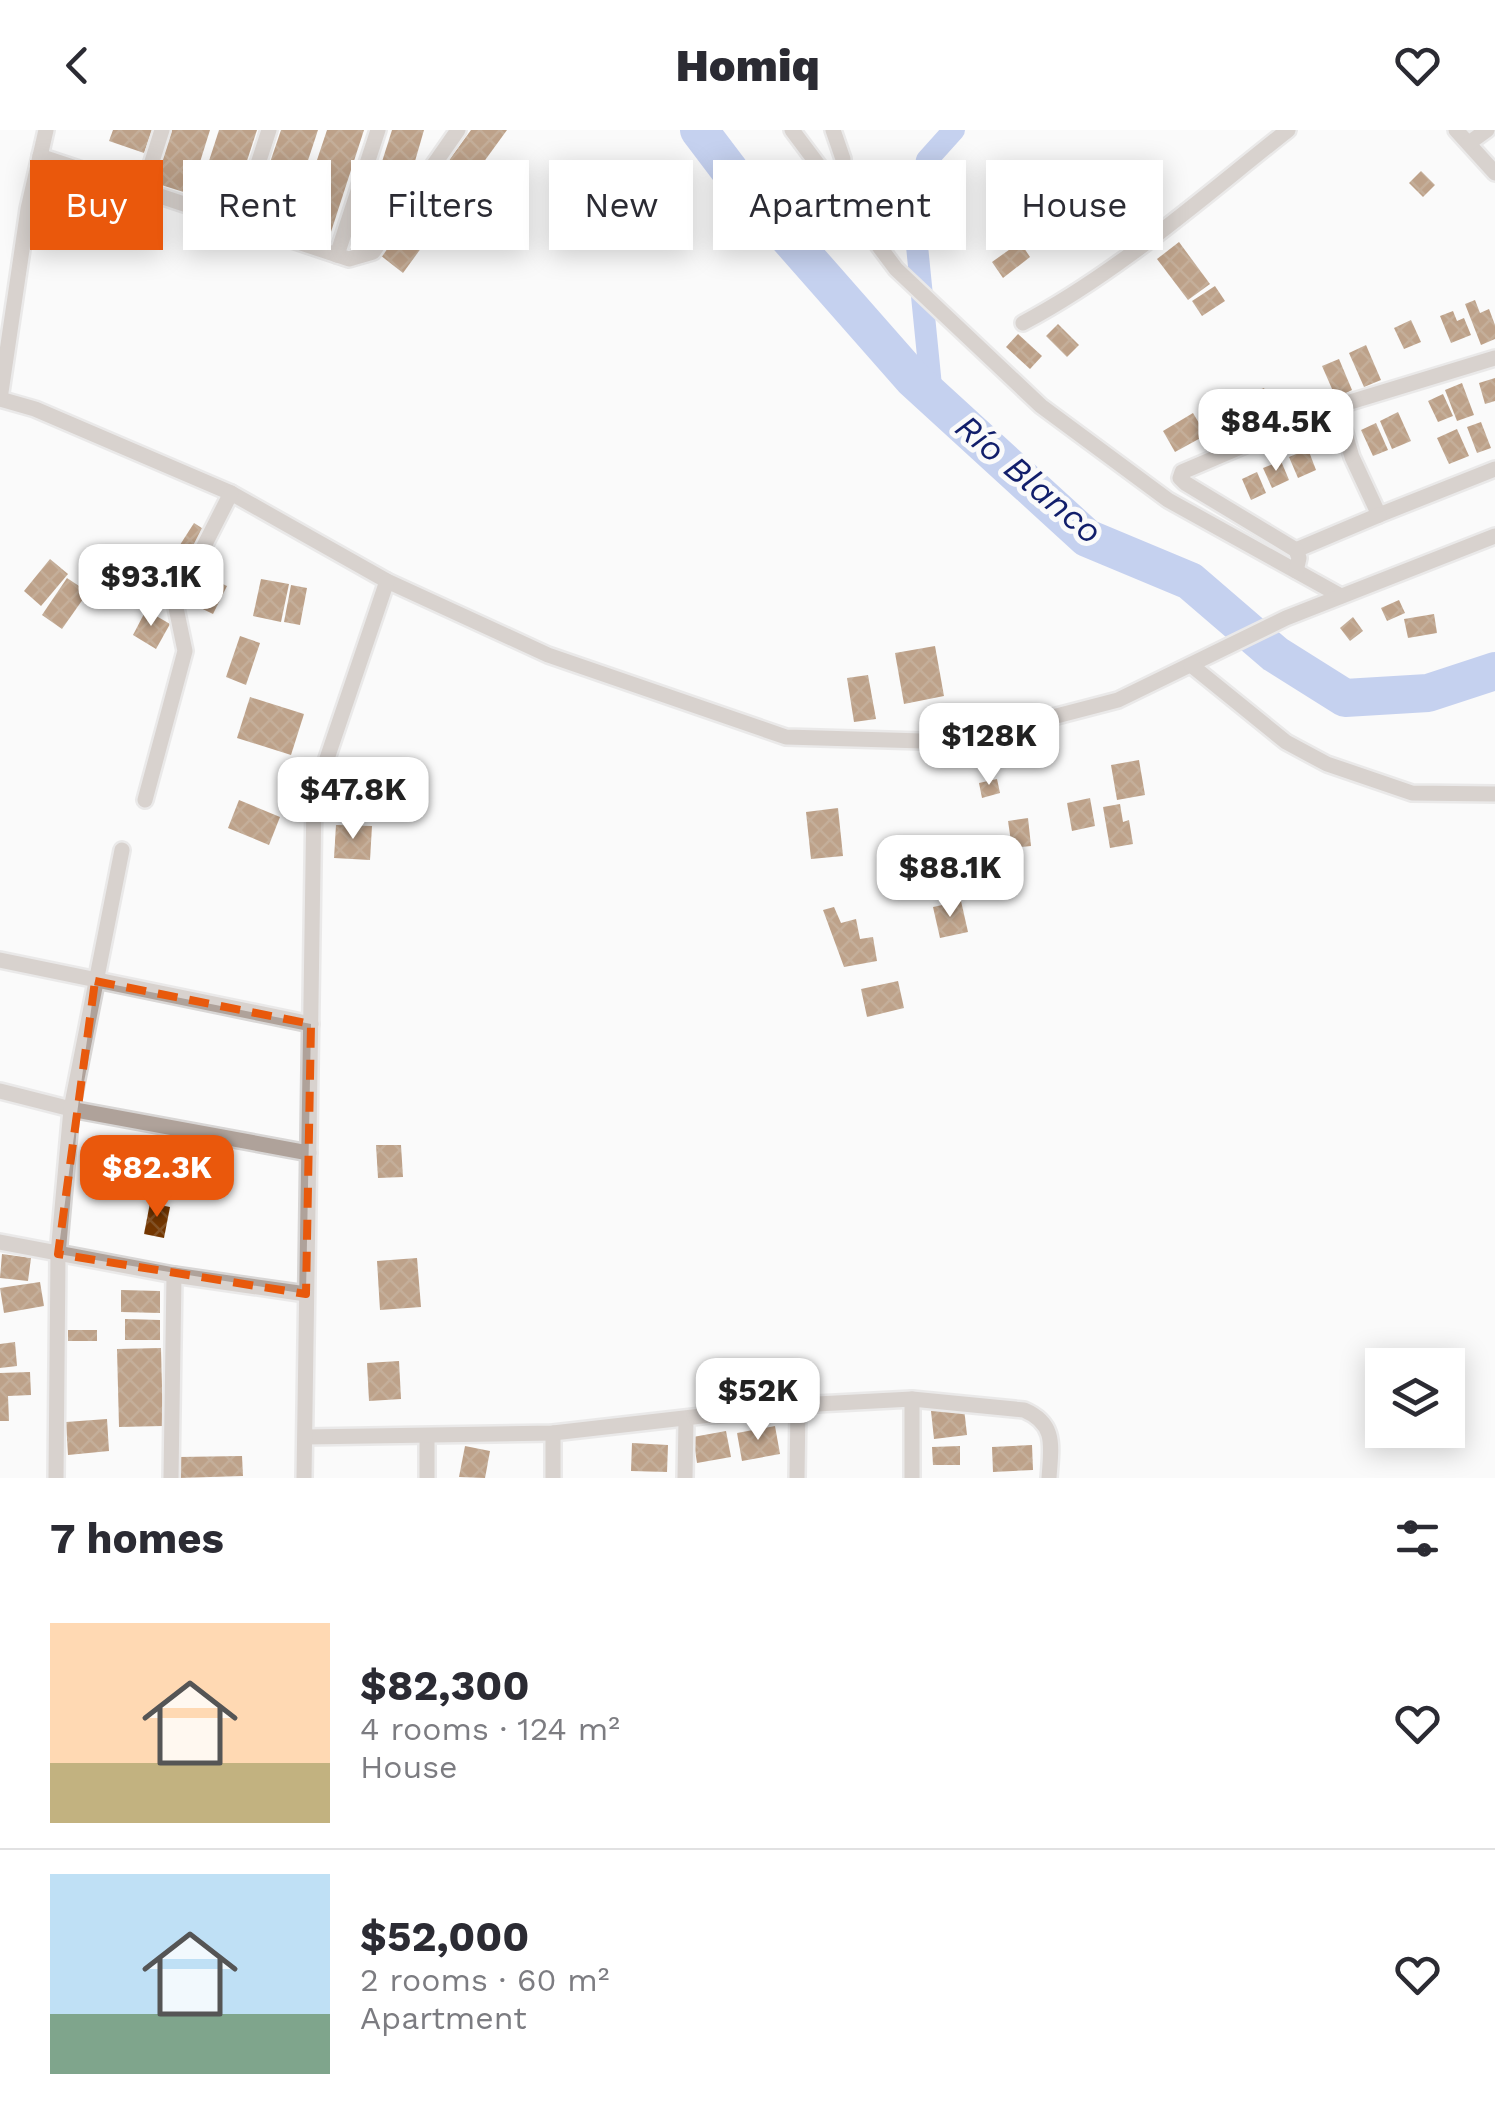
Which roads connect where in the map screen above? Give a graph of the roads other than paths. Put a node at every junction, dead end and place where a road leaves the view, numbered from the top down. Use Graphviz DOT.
graph roads {
  1 [pos="46,130"];
  2 [pos="162,130"];
  3 [pos="269,130"];
  4 [pos="378,130"];
  5 [pos="458,130"];
  6 [pos="792,130"];
  7 [pos="833,130"];
  8 [pos="1288,130"];
  9 [pos="1456,130"];
  10 [pos="1487,130"];
  11 [pos="1468,143"];
  12 [pos="40,156"];
  13 [pos="52,160"];
  14 [pos="152,160"];
  15 [pos="259,160"];
  16 [pos="813,160"];
  17 [pos="843,160"];
  18 [pos="1495,173"];
  19 [pos="323,250"];
  20 [pos="881,250"];
  21 [pos="338,255"];
  22 [pos="1023,323"];
  23 [pos="1495,358"];
  24 [pos="0,399"];
  25 [pos="1337,406"];
  26 [pos="1495,469"];
  27 [pos="231,493"];
  28 [pos="1379,515"];
  29 [pos="1495,536"];
  30 [pos="1296,550"];
  31 [pos="1296,571"];
  32 [pos="387,581"];
  33 [pos="1342,596"];
  34 [pos="1191,665"];
  35 [pos="1495,794"];
  36 [pos="146,800"];
  37 [pos="122,850"];
  38 [pos="0,960"];
  39 [pos="95,981"];
  40 [pos="311,1024"];
  41 [pos="0,1091"];
  42 [pos="72,1108"];
  43 [pos="309,1153"];
  44 [pos="0,1242"];
  45 [pos="58,1254"];
  46 [pos="174,1275"];
  47 [pos="306,1294"];
  48 [pos="912,1400"];
  49 [pos="798,1406"];
  50 [pos="686,1419"];
  51 [pos="552,1433"];
  52 [pos="427,1436"];
  53 [pos="306,1437"];
  54 [pos="56,1478"];
  55 [pos="171,1478"];
  56 [pos="304,1478"];
  57 [pos="427,1478"];
  58 [pos="553,1478"];
  59 [pos="684,1478"];
  60 [pos="797,1478"];
  61 [pos="912,1478"];
  62 [pos="1050,1478"];
  1 -- 12 [label="street"];
  2 -- 14 [label="street"];
  3 -- 15 [label="street"];
  4 -- 21 [label="street"];
  5 -- 21 [label="street"];
  6 -- 16 [label="street"];
  7 -- 17 [label="street"];
  8 -- 22 [label="street"];
  9 -- 11 [label="street"];
  10 -- 11 [label="street"];
  11 -- 18 [label="street"];
  12 -- 13 [label="street"];
  12 -- 24 [label="street"];
  19 -- 21 [label="street"];
  20 -- 31 [label="street"];
  23 -- 25 [label="street"];
  24 -- 27 [label="street"];
  25 -- 28 [label="street"];
  25 -- 30 [label="street"];
  26 -- 28 [label="street"];
  27 -- 32 [label="street"];
  27 -- 36 [label="street"];
  28 -- 30 [label="street"];
  29 -- 33 [label="street"];
  30 -- 31 [label="street"];
  31 -- 33 [label="street"];
  32 -- 34 [label="street"];
  32 -- 40 [label="street"];
  33 -- 34 [label="street"];
  34 -- 35 [label="street"];
  37 -- 39 [label="street"];
  38 -- 39 [label="street"];
  39 -- 40 [label="street"];
  39 -- 42 [label="street"];
  40 -- 43 [label="street"];
  41 -- 42 [label="street"];
  42 -- 43 [label="street"];
  42 -- 45 [label="street"];
  43 -- 47 [label="street"];
  44 -- 45 [label="street"];
  45 -- 46 [label="street"];
  45 -- 54 [label="street"];
  46 -- 47 [label="street"];
  46 -- 55 [label="street"];
  47 -- 53 [label="street"];
  48 -- 49 [label="street"];
  48 -- 61 [label="street"];
  48 -- 62 [label="street"];
  49 -- 50 [label="street"];
  49 -- 60 [label="street"];
  50 -- 51 [label="street"];
  50 -- 59 [label="street"];
  51 -- 52 [label="street"];
  51 -- 58 [label="street"];
  52 -- 53 [label="street"];
  52 -- 57 [label="street"];
  53 -- 56 [label="street"];
}
